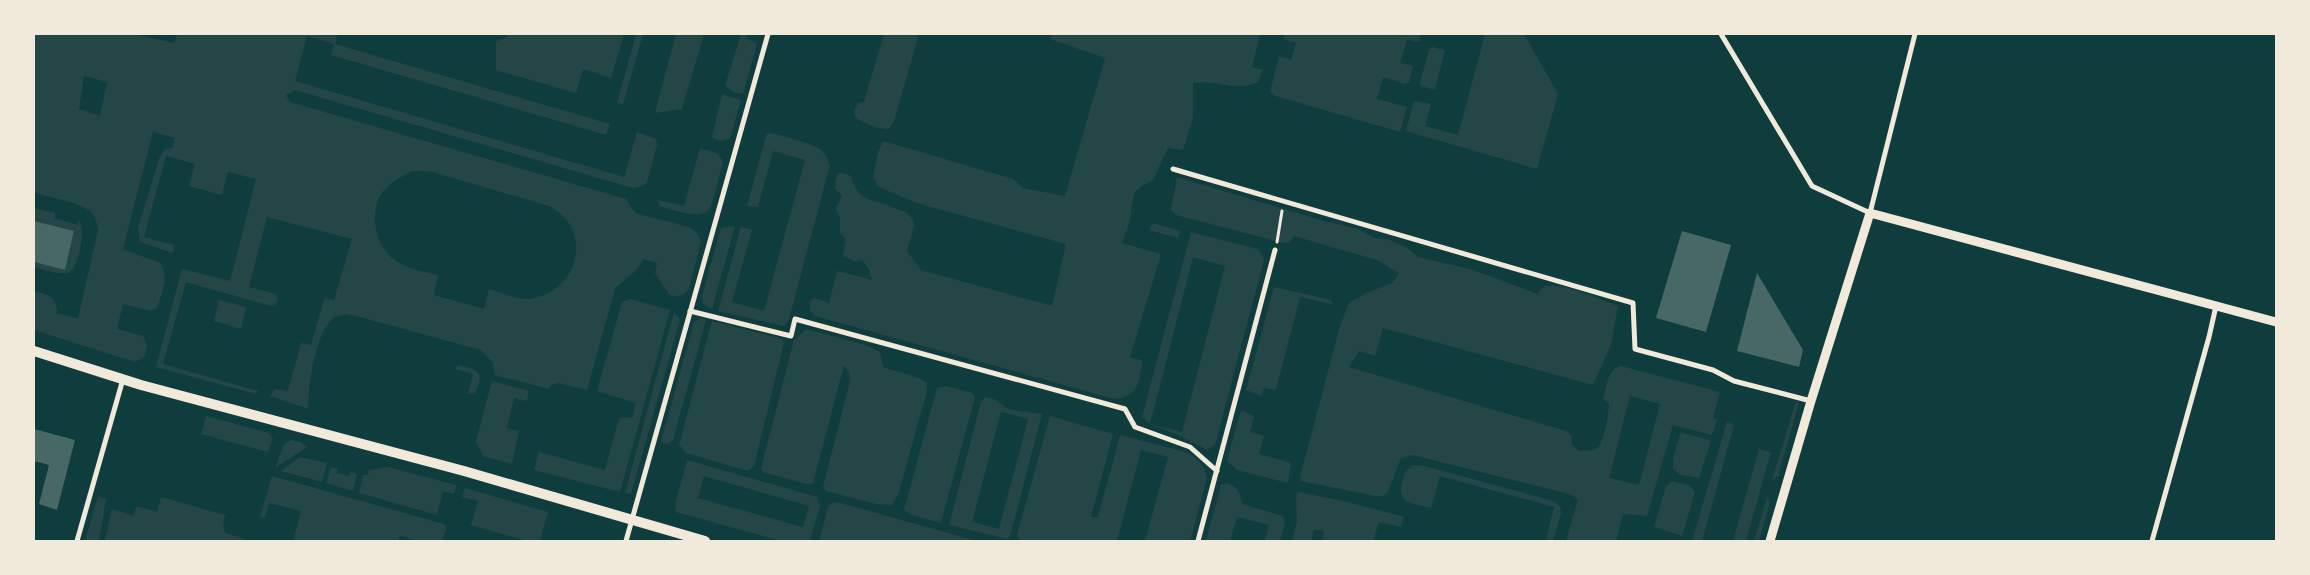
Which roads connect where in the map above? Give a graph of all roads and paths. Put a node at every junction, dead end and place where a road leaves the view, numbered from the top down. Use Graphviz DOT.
graph roads {
  1 [pos="768,34"];
  2 [pos="1721,34"];
  3 [pos="1916,34"];
  4 [pos="1173,170"];
  5 [pos="1284,202"];
  6 [pos="1870,213"];
  7 [pos="1275,250"];
  8 [pos="2216,306"];
  9 [pos="690,311"];
  10 [pos="2276,322"];
  11 [pos="34,351"];
  12 [pos="123,379"];
  13 [pos="1811,401"];
  14 [pos="1217,471"];
  15 [pos="632,520"];
  16 [pos="77,541"];
  17 [pos="626,541"];
  18 [pos="705,541"];
  19 [pos="1198,541"];
  20 [pos="1770,541"];
  21 [pos="2152,541"];
  1 -- 9 [label="street"];
  2 -- 6 [label="street"];
  3 -- 6 [label="street"];
  4 -- 5 [label="street"];
  5 -- 7 [label="path"];
  5 -- 13 [label="street"];
  6 -- 8 [label="street"];
  6 -- 13 [label="street"];
  7 -- 14 [label="street"];
  8 -- 10 [label="street"];
  8 -- 21 [label="street"];
  9 -- 14 [label="street"];
  9 -- 15 [label="street"];
  11 -- 12 [label="main road"];
  12 -- 15 [label="main road"];
  12 -- 16 [label="street"];
  13 -- 20 [label="street"];
  14 -- 19 [label="street"];
  15 -- 17 [label="street"];
  15 -- 18 [label="main road"];
}
